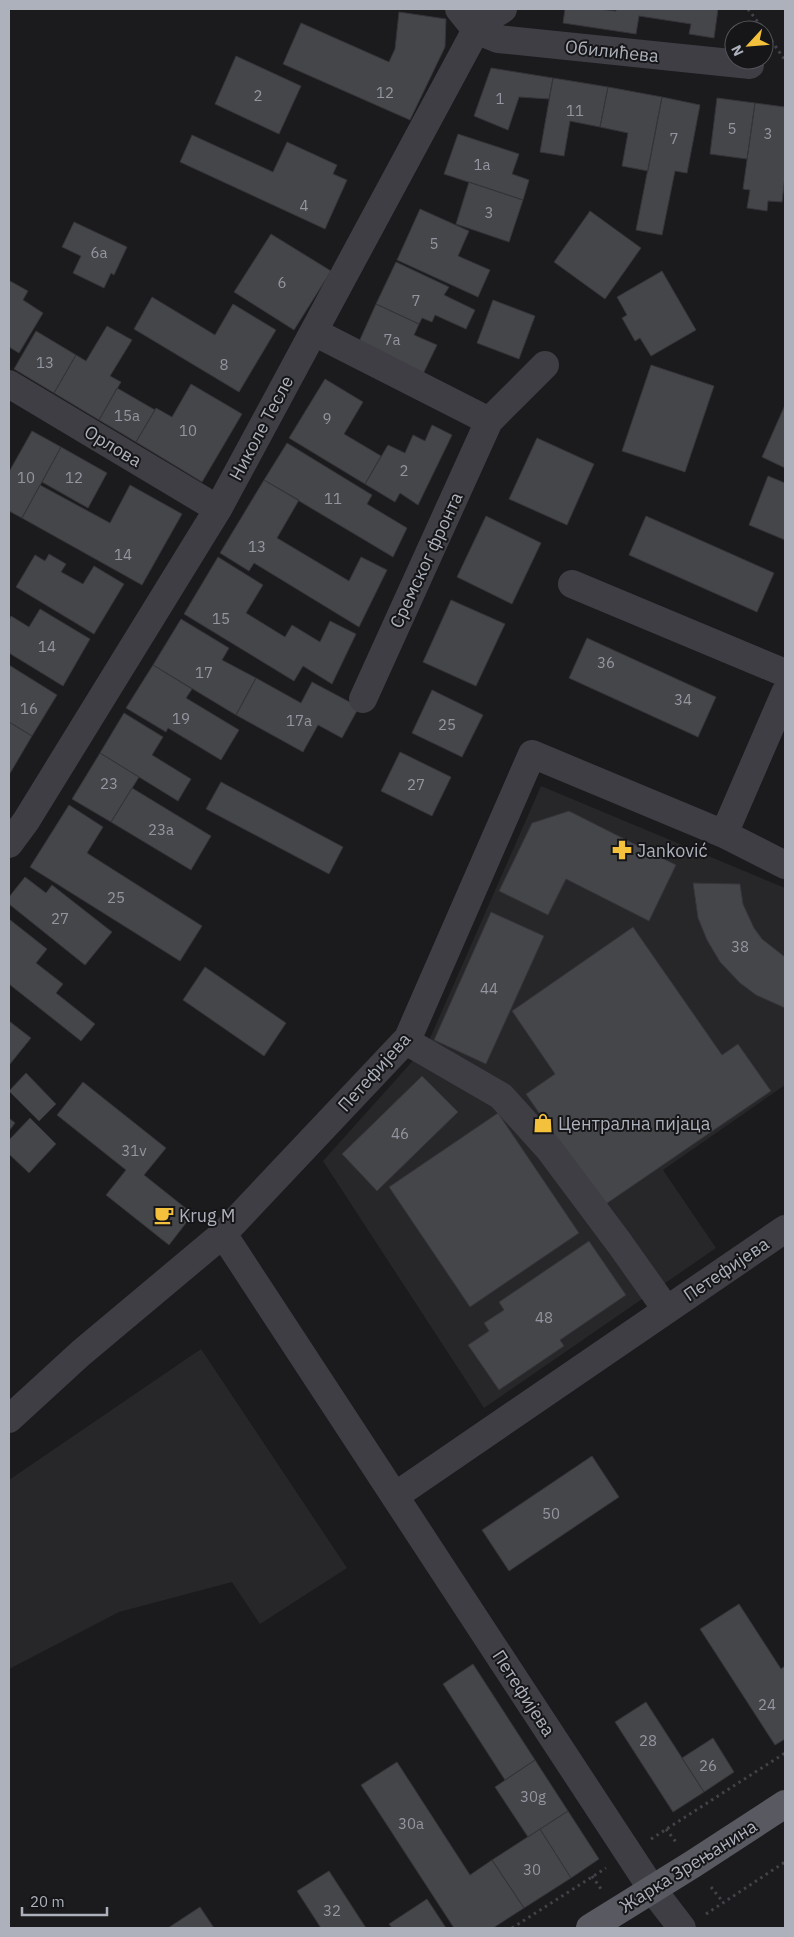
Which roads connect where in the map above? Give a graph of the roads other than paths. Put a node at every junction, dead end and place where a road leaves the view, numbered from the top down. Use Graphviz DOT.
graph roads {
  1 [pos="459,9"];
  2 [pos="503,9"];
  3 [pos="476,30"];
  4 [pos="724,62"];
  5 [pos="314,332"];
  6 [pos="545,365"];
  7 [pos="9,384"];
  8 [pos="489,421"];
  9 [pos="218,509"];
  10 [pos="572,584"];
  11 [pos="785,674"];
  12 [pos="785,694"];
  13 [pos="363,699"];
  14 [pos="724,834"];
  15 [pos="9,844"];
  16 [pos="785,865"];
  17 [pos="406,1041"];
  18 [pos="785,1229"];
  19 [pos="223,1234"];
  20 [pos="666,1309"];
  21 [pos="9,1419"];
  22 [pos="395,1496"];
  23 [pos="785,1804"];
  24 [pos="652,1889"];
  25 [pos="691,1923"];
  26 [pos="590,1928"];
  1 -- 3 [label="street"];
  2 -- 3 [label="street, Николе Тесле"];
  3 -- 4 [label="street, Обилићева"];
  3 -- 5 [label="street, Николе Тесле"];
  5 -- 8 [label="street"];
  5 -- 9 [label="street, Николе Тесле"];
  6 -- 8 [label="street, Сремског фронта"];
  7 -- 9 [label="street, Орлова"];
  8 -- 13 [label="street, Сремског фронта"];
  9 -- 15 [label="street, Николе Тесле"];
  10 -- 11 [label="street"];
  12 -- 14 [label="street"];
  14 -- 16 [label="street, Петефијева"];
  14 -- 17 [label="street, Петефијева"];
  17 -- 19 [label="street, Петефијева"];
  17 -- 20 [label="street"];
  18 -- 20 [label="street, Петефијева"];
  19 -- 21 [label="street"];
  19 -- 22 [label="street, Петефијева"];
  20 -- 22 [label="street, Петефијева"];
  22 -- 24 [label="street, Петефијева"];
  23 -- 24 [label="main road, Жарка Зрењанина"];
  24 -- 25 [label="street, Петефијева"];
  24 -- 26 [label="main road, Жарка Зрењанина"];
}
